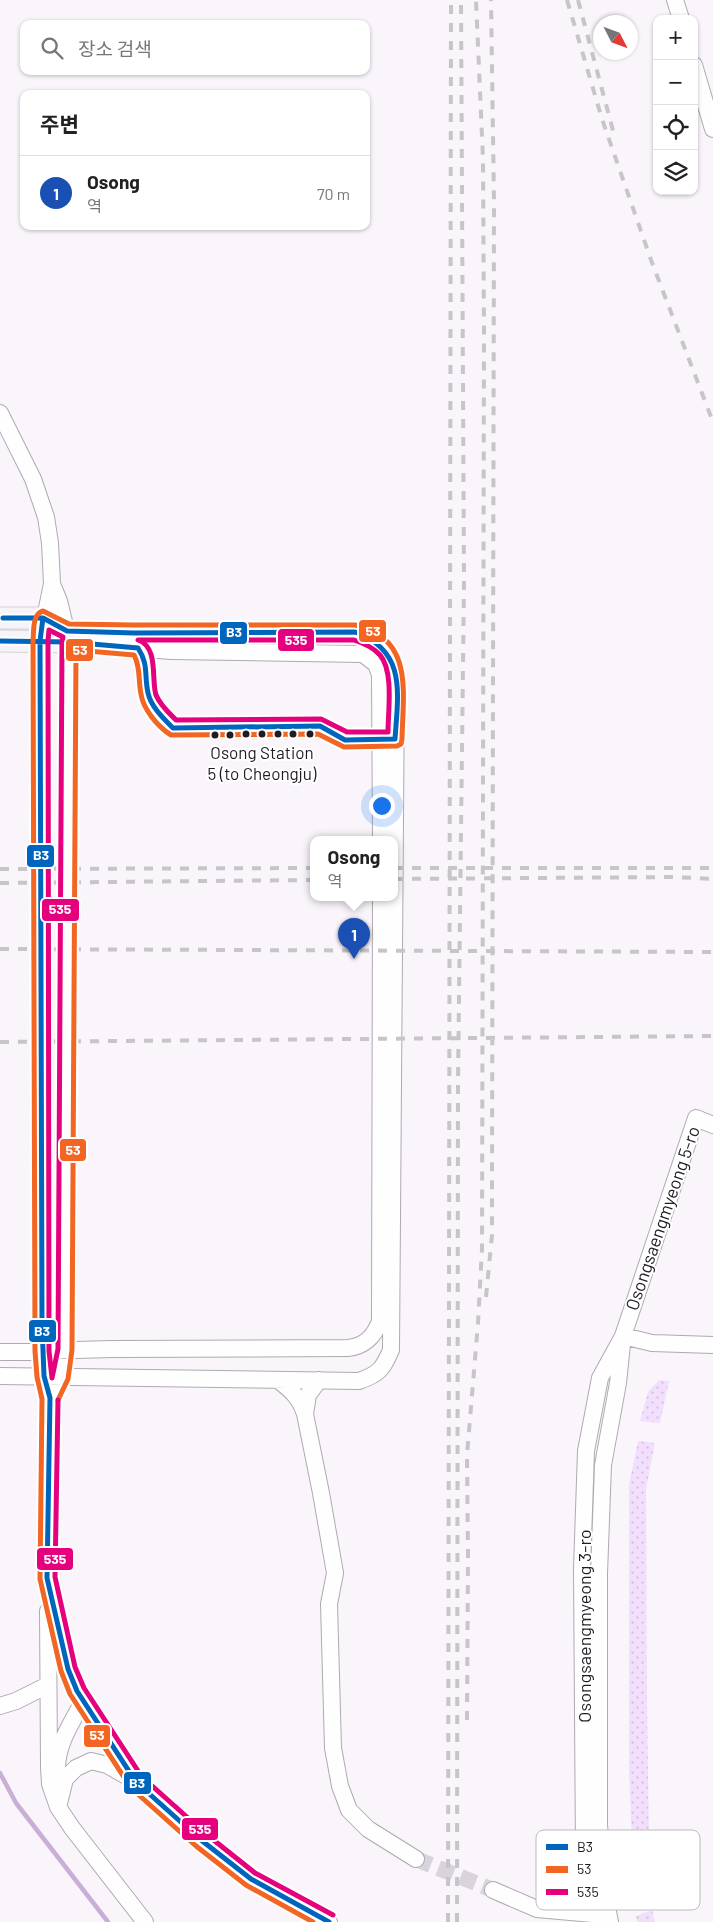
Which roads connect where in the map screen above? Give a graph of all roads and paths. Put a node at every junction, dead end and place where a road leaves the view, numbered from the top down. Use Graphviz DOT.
graph roads {
  1 [pos="675,0"];
  2 [pos="680,15"];
  3 [pos="698,78"];
  4 [pos="713,129"];
  5 [pos="0,413"];
  6 [pos="52,584"];
  7 [pos="0,618"];
  8 [pos="43,618"];
  9 [pos="68,636"];
  10 [pos="0,641"];
  11 [pos="40,641"];
  12 [pos="138,648"];
  13 [pos="388,739"];
  14 [pos="381,836"];
  15 [pos="388,836"];
  16 [pos="381,901"];
  17 [pos="389,901"];
  18 [pos="713,1124"];
  19 [pos="623,1336"];
  20 [pos="713,1345"];
  21 [pos="64,1350"];
  22 [pos="42,1351"];
  23 [pos="0,1352"];
  24 [pos="0,1376"];
  25 [pos="44,1376"];
  26 [pos="61,1377"];
  27 [pos="278,1380"];
  28 [pos="319,1380"];
  29 [pos="50,1398"];
  30 [pos="305,1414"];
  31 [pos="47,1578"];
  32 [pos="48,1684"];
  33 [pos="83,1702"];
  34 [pos="0,1706"];
  35 [pos="136,1782"];
  36 [pos="58,1807"];
  37 [pos="584,1830"];
  38 [pos="599,1830"];
  39 [pos="416,1859"];
  40 [pos="493,1890"];
  41 [pos="536,1909"];
  42 [pos="543,1910"];
  43 [pos="594,1918"];
  44 [pos="145,1922"];
  45 [pos="329,1922"];
  1 -- 2 [label="street"];
  3 -- 4 [label="street"];
  5 -- 6 [label="street"];
  6 -- 8 [label="street"];
  6 -- 9 [label="street"];
  7 -- 8 [label="main road"];
  8 -- 9 [label="main road"];
  8 -- 11 [label="street"];
  9 -- 11 [label="main road"];
  9 -- 12 [label="street"];
  9 -- 13 [label="street"];
  9 -- 21 [label="street"];
  10 -- 11 [label="main road"];
  11 -- 22 [label="street"];
  12 -- 13 [label="street"];
  12 -- 13 [label="street"];
  13 -- 14 [label="street"];
  13 -- 15 [label="street"];
  16 -- 21 [label="street"];
  17 -- 28 [label="street"];
  18 -- 19 [label="street, Osongsaengmyeong 5-ro"];
  19 -- 20 [label="street"];
  19 -- 37 [label="street, Osongsaengmyeong 3-ro"];
  19 -- 38 [label="street, Osongsaengmyeong 3-ro"];
  21 -- 22 [label="street"];
  21 -- 26 [label="street"];
  22 -- 23 [label="street"];
  22 -- 25 [label="street"];
  24 -- 25 [label="street"];
  25 -- 26 [label="street"];
  25 -- 29 [label="street"];
  26 -- 27 [label="street"];
  26 -- 29 [label="street"];
  27 -- 28 [label="street"];
  27 -- 30 [label="street"];
  28 -- 30 [label="street"];
  29 -- 31 [label="street"];
  30 -- 39 [label="street"];
  31 -- 32 [label="street"];
  31 -- 33 [label="street"];
  32 -- 34 [label="street"];
  32 -- 36 [label="street"];
  33 -- 35 [label="street"];
  33 -- 36 [label="street"];
  35 -- 36 [label="street"];
  35 -- 45 [label="street"];
  36 -- 44 [label="street"];
  40 -- 41 [label="street"];
  42 -- 43 [label="street"];
}
